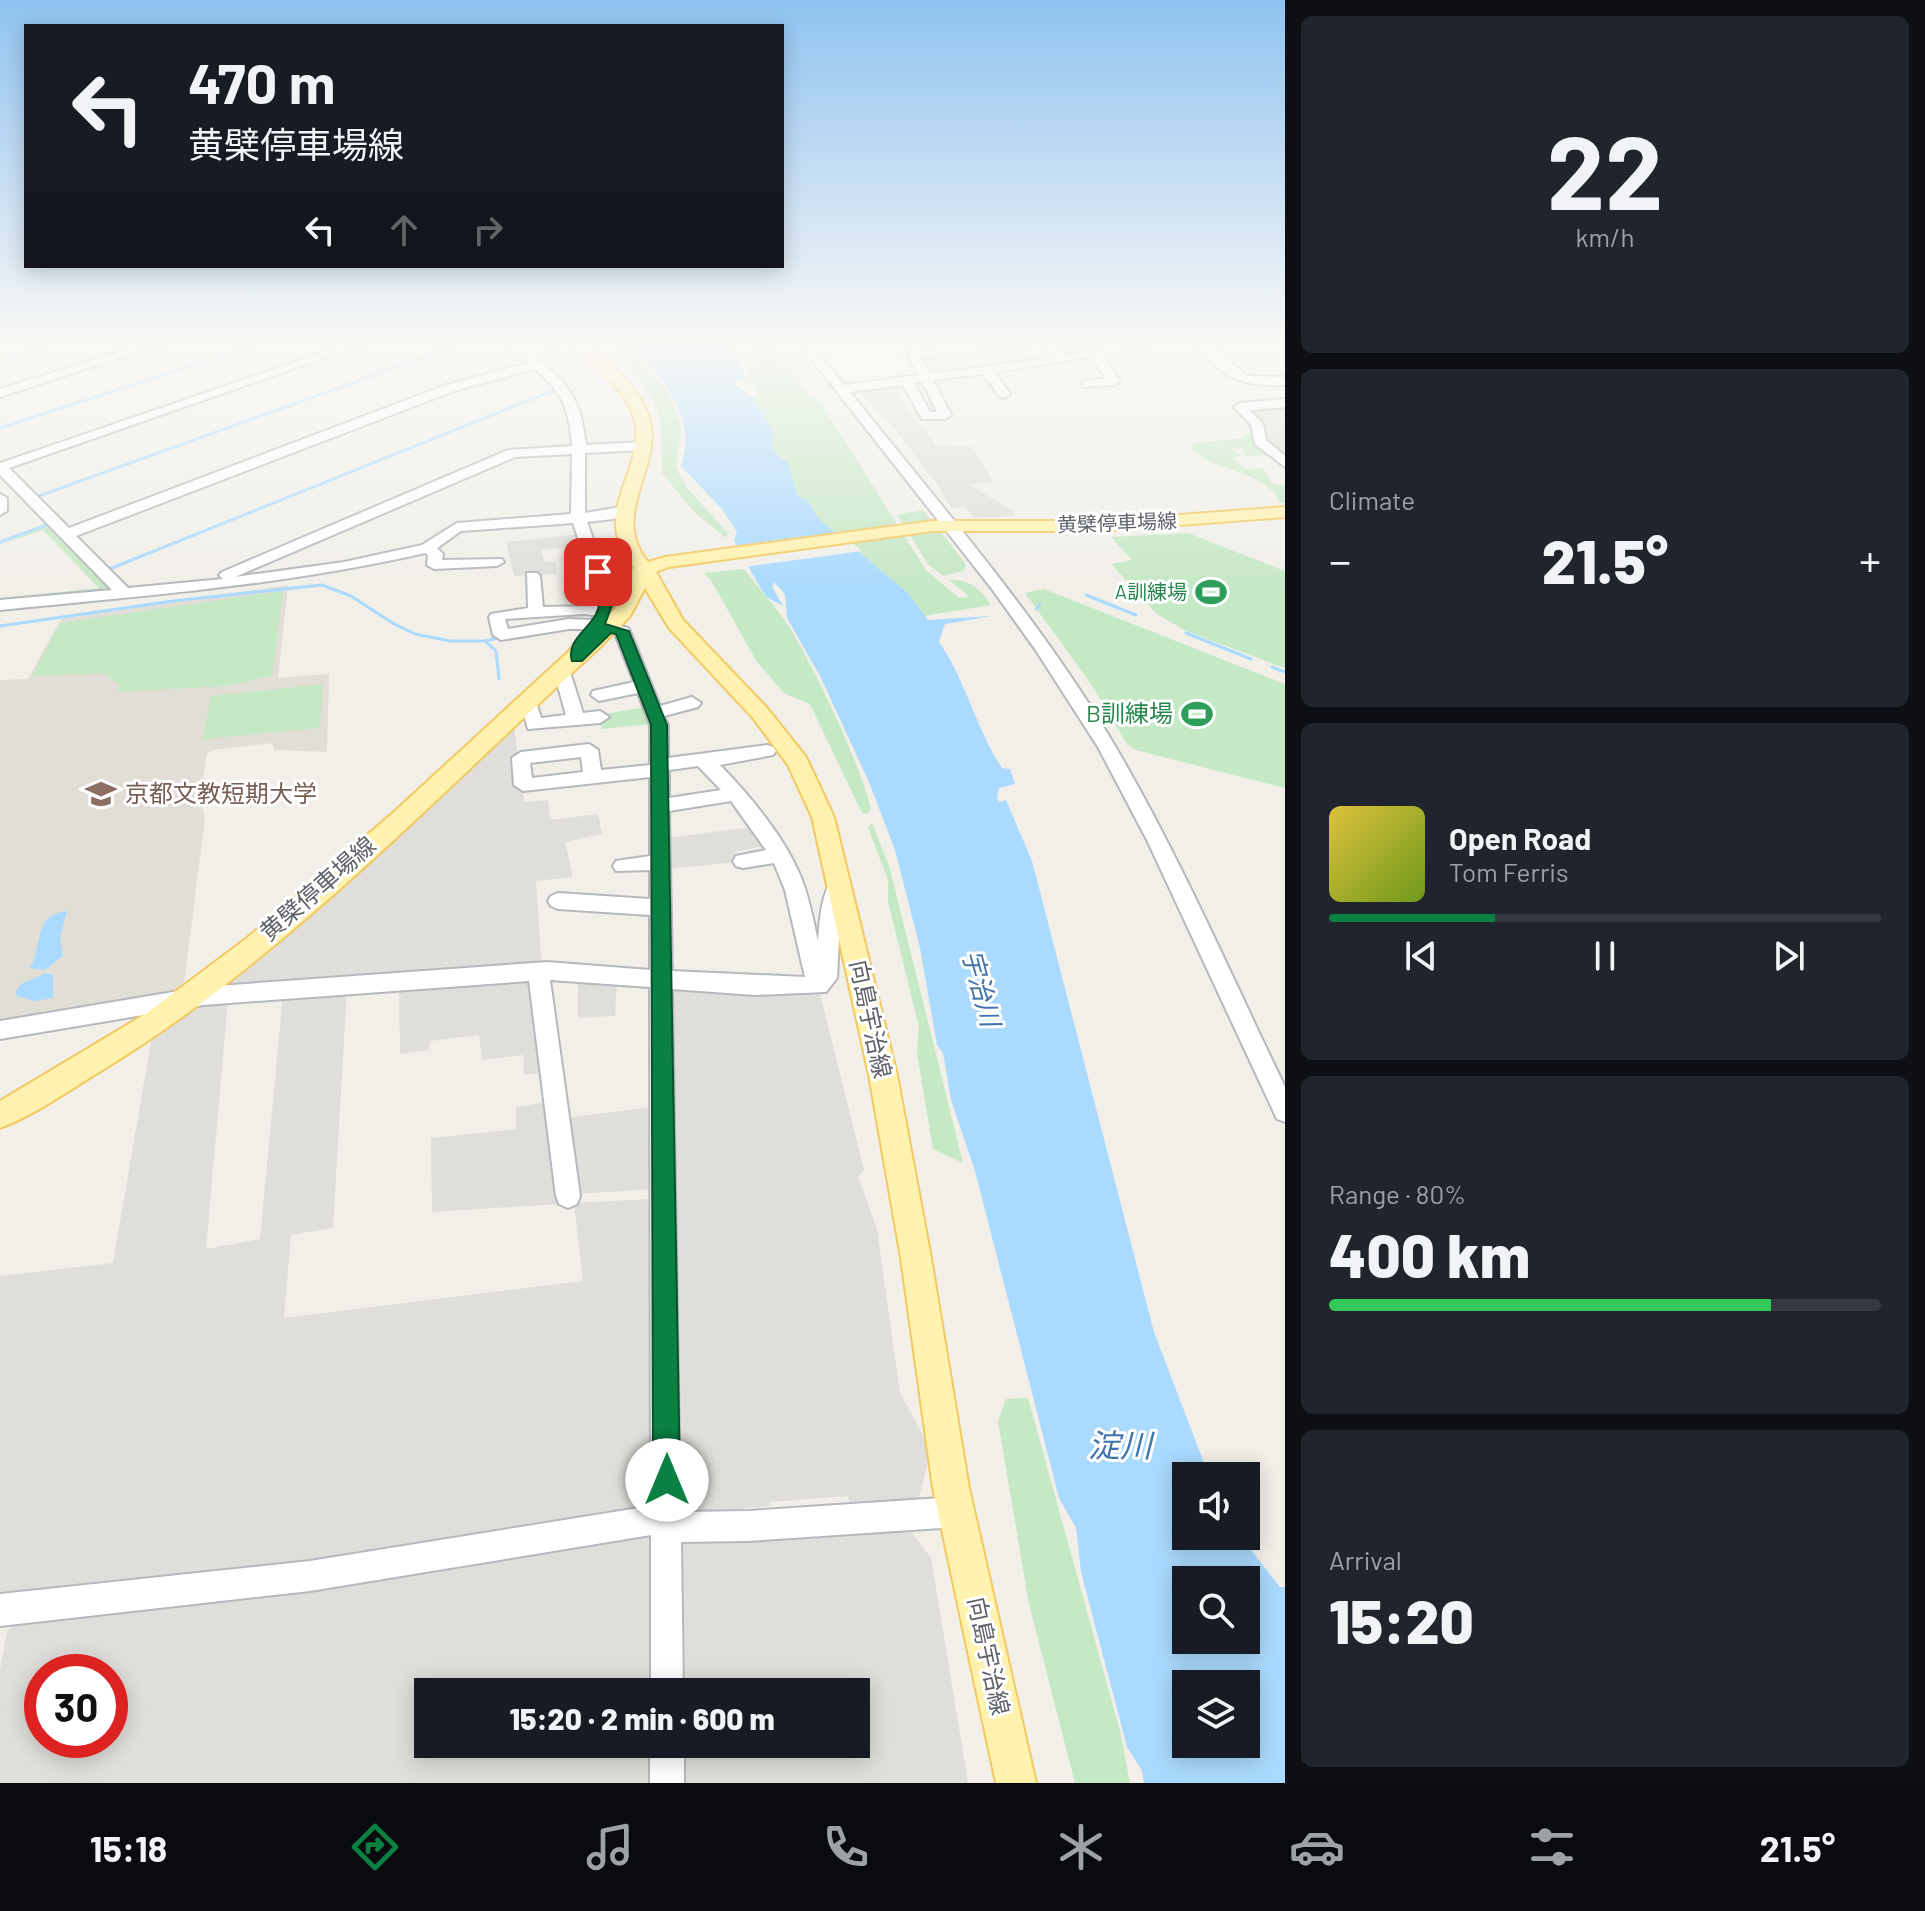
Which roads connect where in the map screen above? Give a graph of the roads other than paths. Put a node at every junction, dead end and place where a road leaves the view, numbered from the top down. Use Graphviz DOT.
graph roads {
  1 [pos="125,424"];
  2 [pos="355,424"];
  3 [pos="576,424"];
  4 [pos="643,424"];
  5 [pos="869,424"];
  6 [pos="1257,424"];
  7 [pos="643,446"];
  8 [pos="579,450"];
  9 [pos="1285,463"];
  10 [pos="0,467"];
  11 [pos="0,498"];
  12 [pos="626,510"];
  13 [pos="0,511"];
  14 [pos="1285,512"];
  15 [pos="578,518"];
  16 [pos="942,529"];
  17 [pos="67,534"];
  18 [pos="427,548"];
  19 [pos="497,562"];
  20 [pos="656,569"];
  21 [pos="209,585"];
  22 [pos="529,586"];
  23 [pos="124,593"];
  24 [pos="632,595"];
  25 [pos="657,595"];
  26 [pos="0,605"];
  27 [pos="536,612"];
  28 [pos="603,621"];
  29 [pos="570,665"];
  30 [pos="639,687"];
  31 [pos="599,695"];
  32 [pos="529,702"];
  33 [pos="692,703"];
  34 [pos="656,713"];
  35 [pos="600,717"];
  36 [pos="576,720"];
  37 [pos="767,751"];
  38 [pos="706,761"];
  39 [pos="656,769"];
  40 [pos="593,777"];
  41 [pos="736,794"];
  42 [pos="661,806"];
  43 [pos="777,855"];
  44 [pos="743,861"];
  45 [pos="655,863"];
  46 [pos="623,866"];
  47 [pos="840,881"];
  48 [pos="558,901"];
  49 [pos="655,908"];
  50 [pos="538,972"];
  51 [pos="656,980"];
  52 [pos="818,986"];
  53 [pos="186,1000"];
  54 [pos="0,1030"];
  55 [pos="1285,1112"];
  56 [pos="0,1115"];
  57 [pos="568,1196"];
  58 [pos="956,1512"];
  59 [pos="659,1521"];
  60 [pos="1,1616"];
  61 [pos="666,1678"];
  62 [pos="667,1758"];
  63 [pos="667,1783"];
  64 [pos="1016,1783"];
  1 -- 10 [label="street"];
  2 -- 17 [label="street"];
  3 -- 8 [label="street"];
  4 -- 7 [label="main road, 向島宇治線"];
  5 -- 16 [label="street"];
  6 -- 9 [label="street"];
  7 -- 8 [label="street"];
  7 -- 12 [label="main road, 向島宇治線"];
  8 -- 15 [label="street"];
  8 -- 21 [label="street"];
  10 -- 17 [label="street"];
  11 -- 13 [label="street"];
  12 -- 15 [label="street"];
  12 -- 20 [label="main road, 向島宇治線"];
  14 -- 16 [label="main road, 黄檗停車場線"];
  15 -- 18 [label="street"];
  15 -- 28 [label="street"];
  16 -- 20 [label="main road, 黄檗停車場線"];
  16 -- 55 [label="street"];
  17 -- 23 [label="street"];
  18 -- 19 [label="street"];
  18 -- 21 [label="street"];
  20 -- 24 [label="main road, 黄檗停車場線"];
  20 -- 25 [label="main road, 向島宇治線"];
  20 -- 28 [label="main road, 黄檗停車場線"];
  21 -- 23 [label="street"];
  22 -- 27 [label="street"];
  23 -- 26 [label="street"];
  24 -- 25 [label="main road"];
  24 -- 28 [label="main road, 黄檗停車場線"];
  25 -- 47 [label="main road, 向島宇治線"];
  27 -- 28 [label="street"];
  27 -- 28 [label="street"];
  28 -- 29 [label="main road, 黄檗停車場線"];
  28 -- 30 [label="street"];
  29 -- 32 [label="main road, 黄檗停車場線"];
  29 -- 36 [label="street"];
  30 -- 31 [label="street"];
  30 -- 34 [label="street"];
  32 -- 36 [label="street"];
  32 -- 53 [label="main road, 黄檗停車場線"];
  33 -- 34 [label="street"];
  34 -- 39 [label="street"];
  35 -- 36 [label="street"];
  37 -- 38 [label="street"];
  38 -- 39 [label="street"];
  38 -- 41 [label="street"];
  39 -- 40 [label="street"];
  39 -- 42 [label="street"];
  41 -- 42 [label="street"];
  41 -- 43 [label="street"];
  42 -- 45 [label="street"];
  43 -- 44 [label="street"];
  43 -- 52 [label="street"];
  45 -- 46 [label="street"];
  45 -- 49 [label="street"];
  47 -- 52 [label="street"];
  47 -- 58 [label="main road, 向島宇治線"];
  48 -- 49 [label="street"];
  49 -- 51 [label="street"];
  50 -- 51 [label="street"];
  50 -- 53 [label="street"];
  50 -- 57 [label="street"];
  51 -- 52 [label="street"];
  51 -- 59 [label="street"];
  53 -- 54 [label="street"];
  53 -- 56 [label="main road, 黄檗停車場線"];
  58 -- 59 [label="street"];
  58 -- 64 [label="main road, 向島宇治線"];
  59 -- 60 [label="street"];
  59 -- 61 [label="street"];
  62 -- 63 [label="street"];
}
